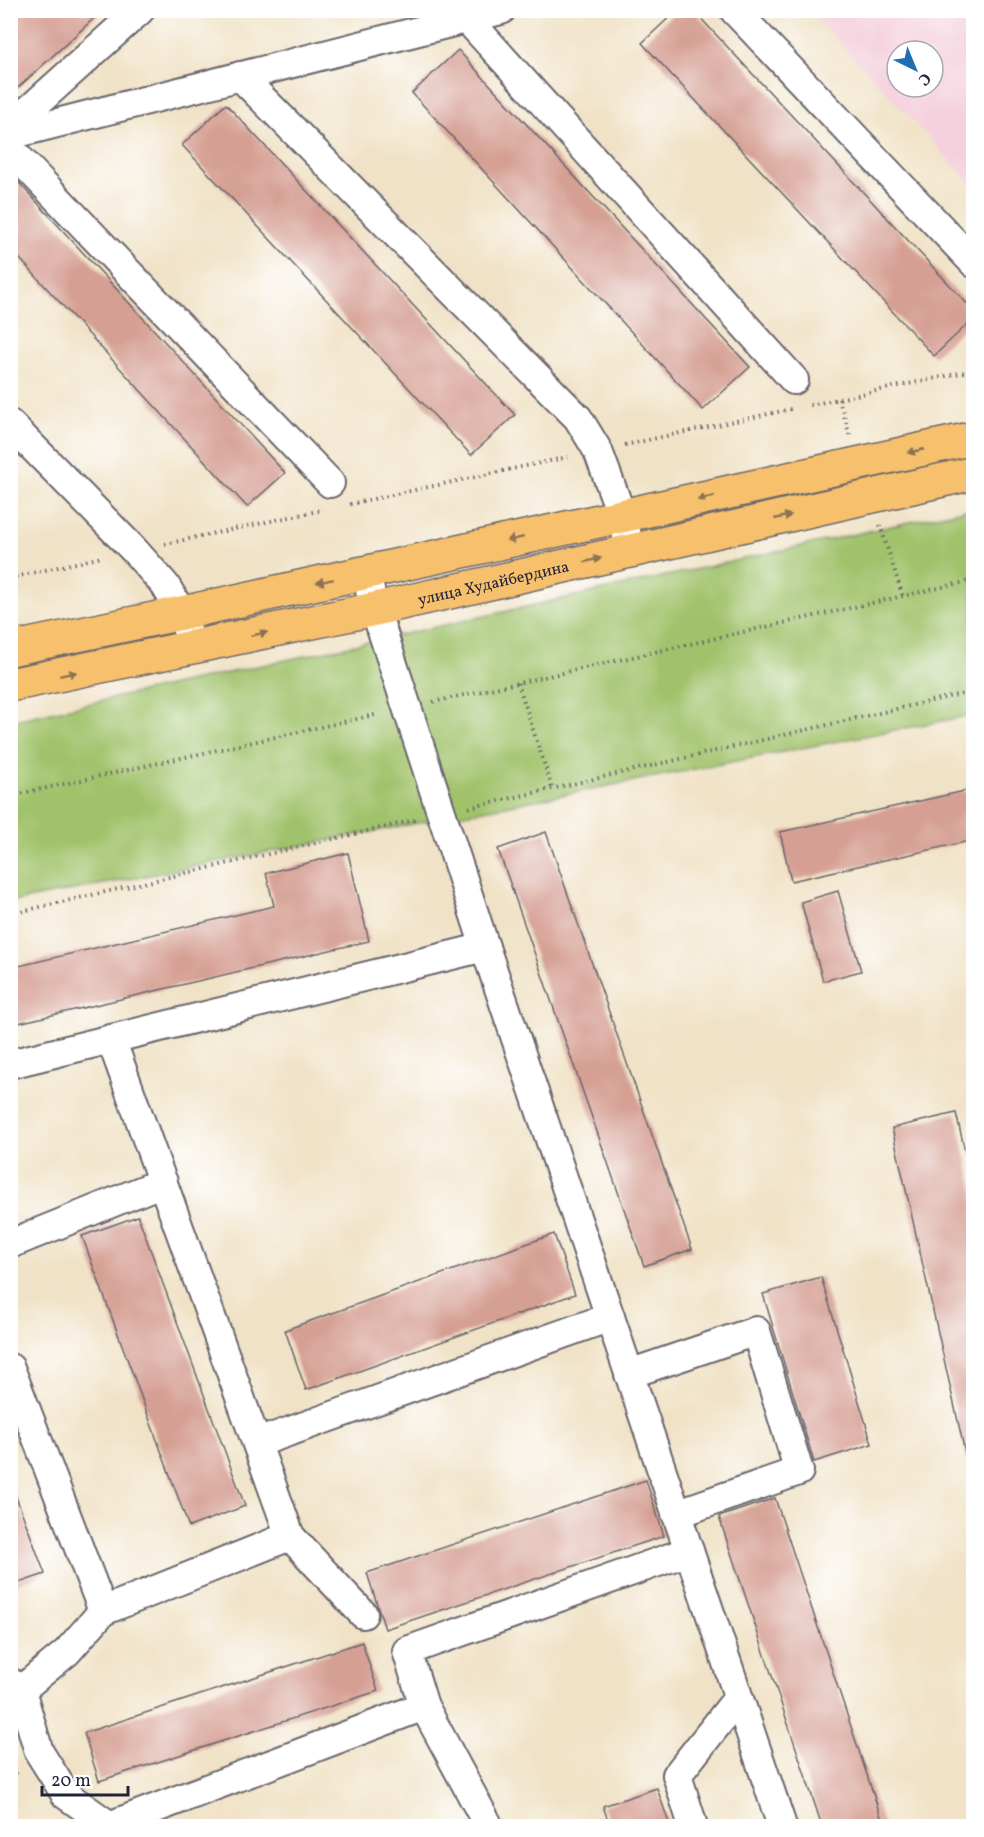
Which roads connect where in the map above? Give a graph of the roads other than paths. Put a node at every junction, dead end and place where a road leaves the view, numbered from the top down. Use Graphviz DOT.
graph roads {
  1 [pos="140,10"];
  2 [pos="501,10"];
  3 [pos="734,10"];
  4 [pos="467,19"];
  5 [pos="240,76"];
  6 [pos="10,128"];
  7 [pos="10,135"];
  8 [pos="10,149"];
  9 [pos="969,248"];
  10 [pos="794,380"];
  11 [pos="10,424"];
  12 [pos="974,438"];
  13 [pos="974,473"];
  14 [pos="327,496"];
  15 [pos="622,516"];
  16 [pos="631,551"];
  17 [pos="365,572"];
  18 [pos="375,609"];
  19 [pos="182,613"];
  20 [pos="192,648"];
  21 [pos="10,649"];
  22 [pos="10,686"];
  23 [pos="485,947"];
  24 [pos="111,1039"];
  25 [pos="10,1064"];
  26 [pos="163,1182"];
  27 [pos="10,1244"];
  28 [pos="610,1317"];
  29 [pos="10,1368"];
  30 [pos="629,1374"];
  31 [pos="257,1443"];
  32 [pos="676,1514"];
  33 [pos="290,1536"];
  34 [pos="689,1551"];
  35 [pos="103,1611"];
  36 [pos="363,1614"];
  37 [pos="16,1686"];
  38 [pos="738,1698"];
  39 [pos="424,1706"];
  40 [pos="484,1825"];
  41 [pos="109,1826"];
  42 [pos="693,1827"];
  43 [pos="782,1827"];
  1 -- 6 [label="lane"];
  2 -- 4 [label="lane"];
  3 -- 9 [label="lane"];
  4 -- 5 [label="lane"];
  4 -- 10 [label="lane"];
  5 -- 7 [label="lane"];
  5 -- 15 [label="lane"];
  8 -- 14 [label="lane"];
  11 -- 19 [label="lane"];
  12 -- 15 [label="main road, one-way"];
  16 -- 13 [label="main road, улица Худайбердина, one-way"];
  15 -- 16 [label="lane"];
  15 -- 17 [label="main road, one-way"];
  18 -- 16 [label="main road, улица Худайбердина, one-way"];
  17 -- 18 [label="lane"];
  17 -- 19 [label="main road, one-way"];
  20 -- 18 [label="main road, улица Худайбердина, one-way"];
  18 -- 23 [label="lane"];
  19 -- 20 [label="lane"];
  19 -- 21 [label="main road"];
  22 -- 20 [label="main road, улица Худайбердина, one-way"];
  23 -- 24 [label="lane"];
  23 -- 28 [label="lane"];
  24 -- 25 [label="lane"];
  24 -- 26 [label="lane"];
  26 -- 27 [label="lane"];
  26 -- 31 [label="lane"];
  28 -- 30 [label="lane"];
  28 -- 31 [label="lane"];
  29 -- 35 [label="lane"];
  30 -- 32 [label="lane"];
  30 -- 32 [label="lane"];
  31 -- 33 [label="lane"];
  32 -- 34 [label="lane"];
  33 -- 35 [label="lane"];
  33 -- 36 [label="lane"];
  34 -- 38 [label="lane"];
  34 -- 39 [label="lane"];
  35 -- 37 [label="lane"];
  37 -- 41 [label="lane"];
  38 -- 42 [label="lane"];
  38 -- 43 [label="lane"];
  39 -- 40 [label="lane"];
  39 -- 41 [label="lane"];
}
